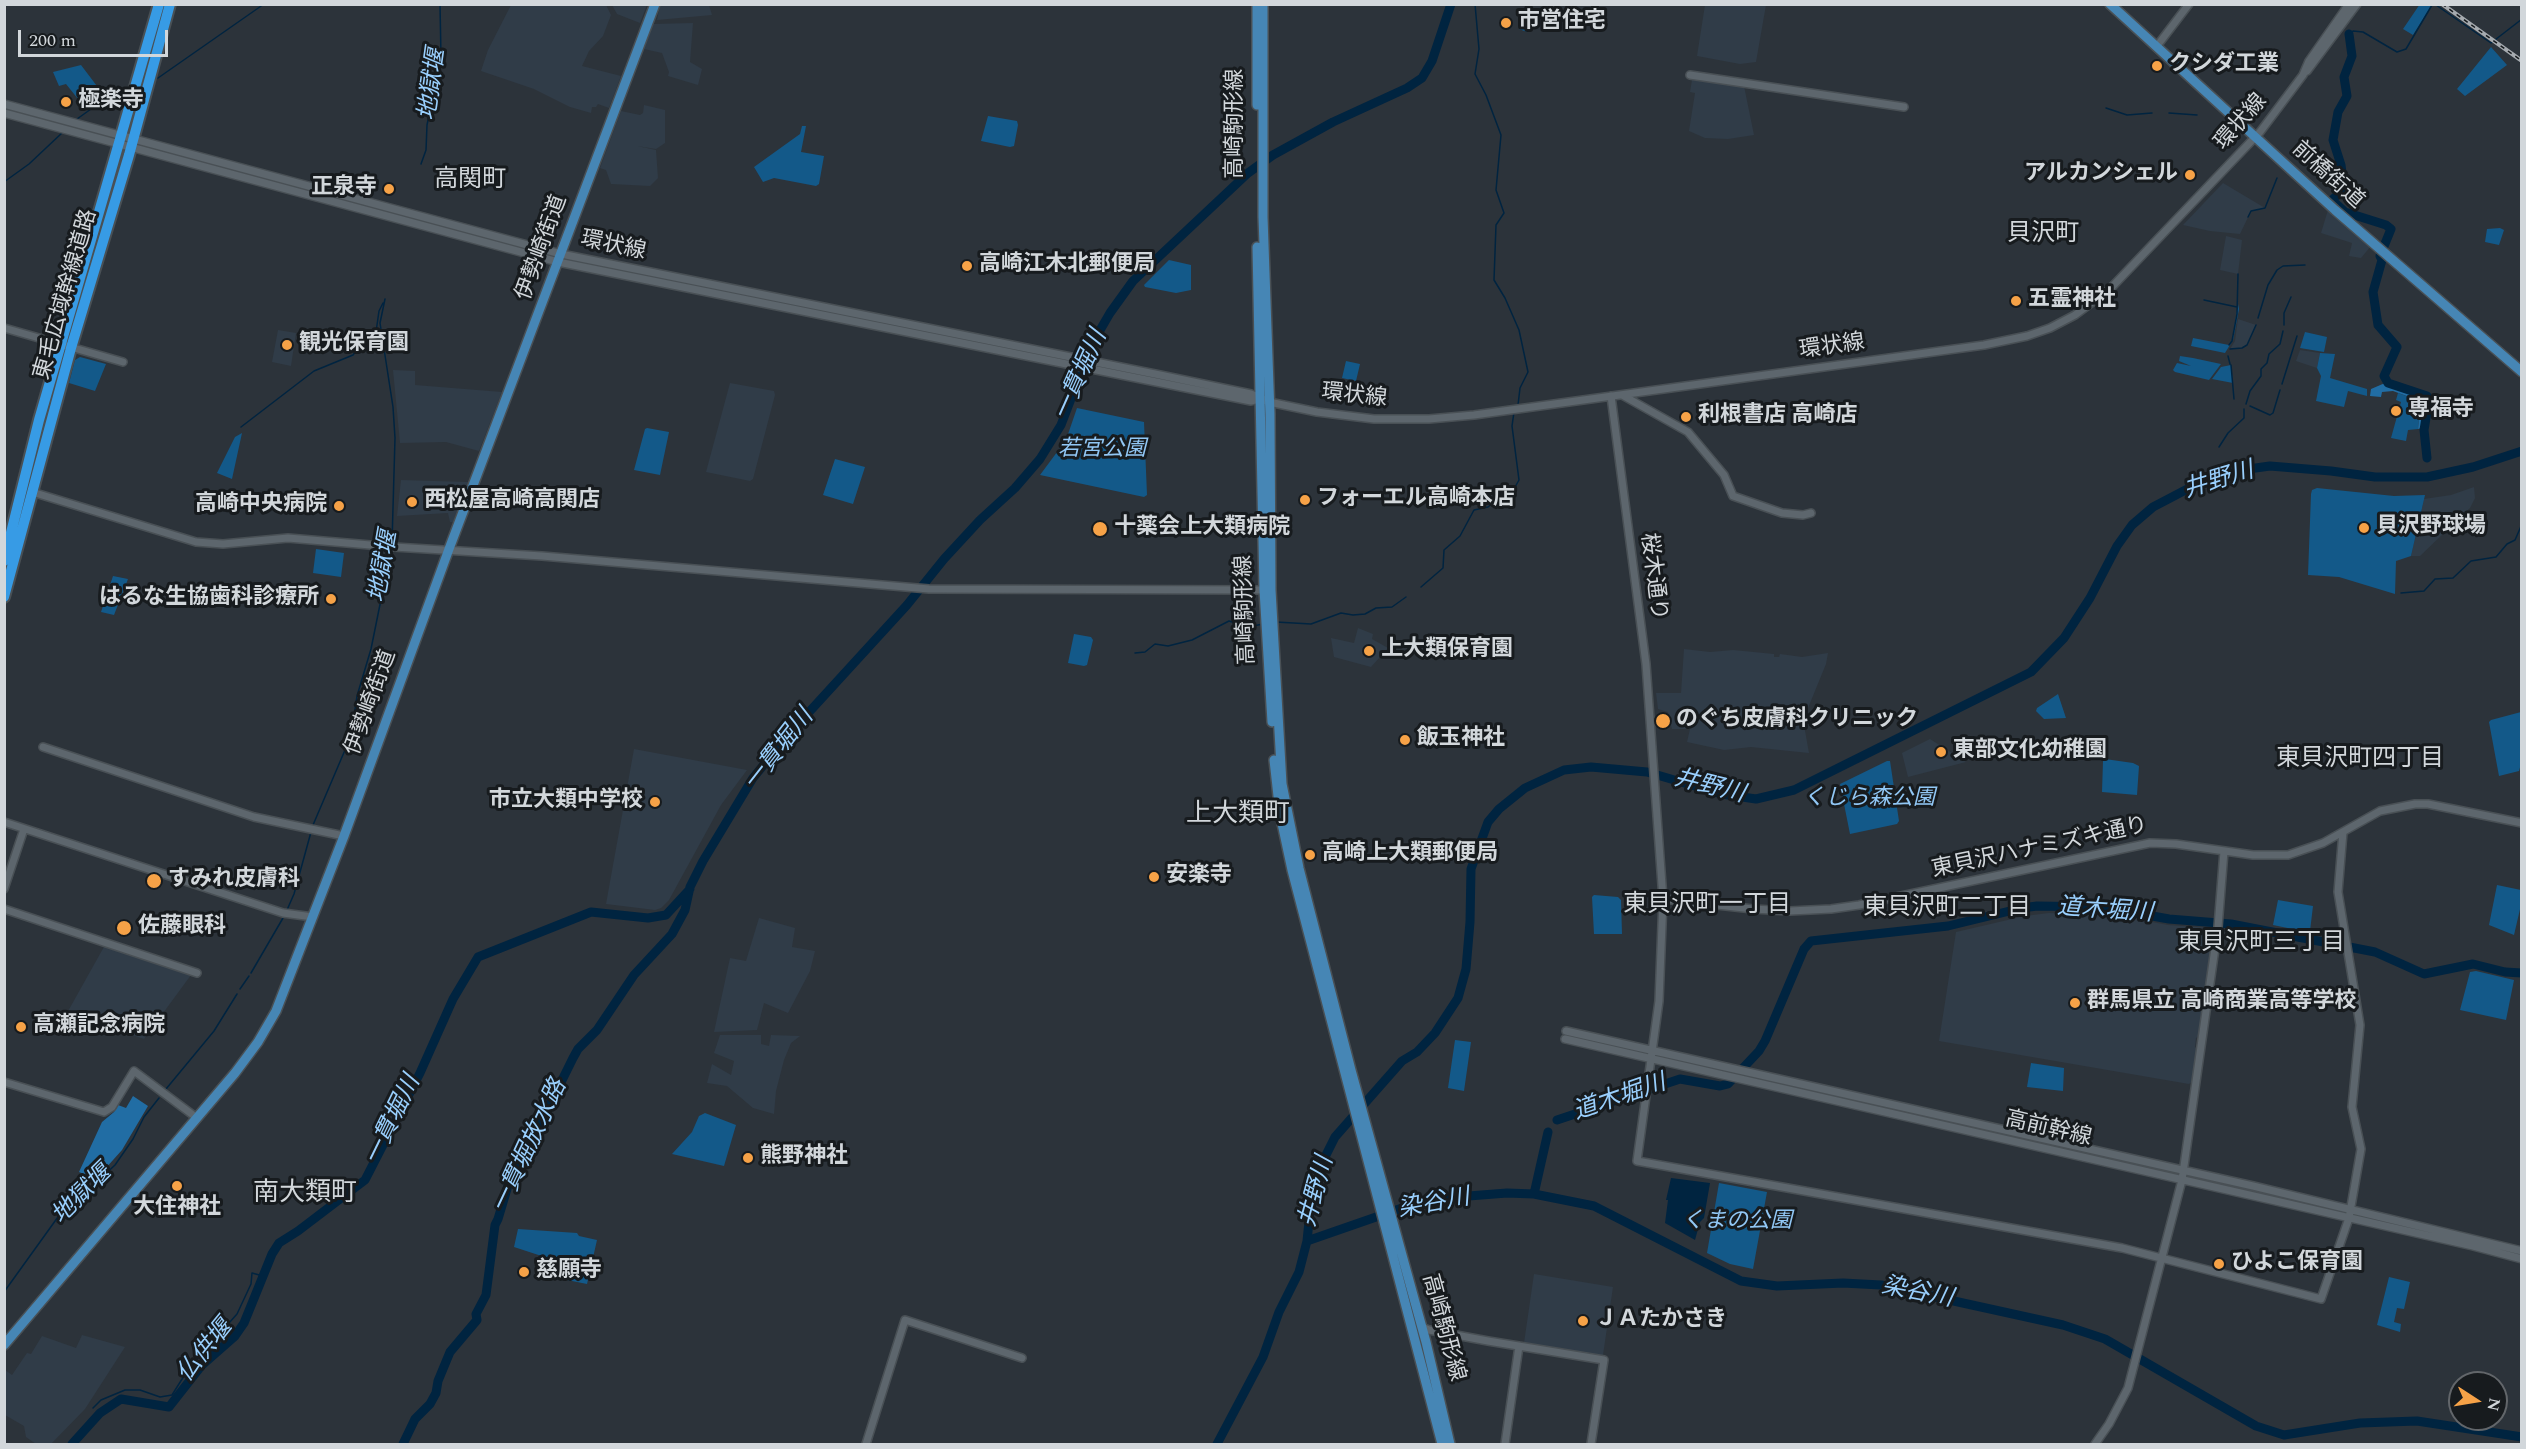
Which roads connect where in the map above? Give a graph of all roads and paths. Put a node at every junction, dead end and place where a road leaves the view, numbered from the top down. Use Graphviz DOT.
graph roads {
  1 [pos="159,4"];
  2 [pos="170,4"];
  3 [pos="655,4"];
  4 [pos="1257,4"];
  5 [pos="1263,4"];
  6 [pos="2110,4"];
  7 [pos="2189,4"];
  8 [pos="2349,4"];
  9 [pos="2356,4"];
  10 [pos="2345,16"];
  11 [pos="2157,46"];
  12 [pos="1690,75"];
  13 [pos="4,104"];
  14 [pos="1904,107"];
  15 [pos="4,113"];
  16 [pos="2255,138"];
  17 [pos="120,139"];
  18 [pos="132,143"];
  19 [pos="1260,157"];
  20 [pos="559,258"];
  21 [pos="4,328"];
  22 [pos="66,346"];
  23 [pos="123,362"];
  24 [pos="2522,372"];
  25 [pos="1622,395"];
  26 [pos="1611,396"];
  27 [pos="1264,400"];
  28 [pos="32,492"];
  29 [pos="1811,513"];
  30 [pos="449,549"];
  31 [pos="4,561"];
  32 [pos="1268,590"];
  33 [pos="4,597"];
  34 [pos="43,747"];
  35 [pos="4,822"];
  36 [pos="2522,823"];
  37 [pos="24,829"];
  38 [pos="2343,832"];
  39 [pos="344,836"];
  40 [pos="2224,851"];
  41 [pos="4,889"];
  42 [pos="1663,899"];
  43 [pos="4,909"];
  44 [pos="313,917"];
  45 [pos="197,973"];
  46 [pos="1566,1031"];
  47 [pos="1565,1039"];
  48 [pos="1651,1055"];
  49 [pos="4,1082"];
  50 [pos="196,1118"];
  51 [pos="2183,1171"];
  52 [pos="2182,1180"];
  53 [pos="2350,1209"];
  54 [pos="2349,1218"];
  55 [pos="1390,1223"];
  56 [pos="2522,1251"];
  57 [pos="2162,1257"];
  58 [pos="2522,1259"];
  59 [pos="1422,1327"];
  60 [pos="4,1345"];
  61 [pos="1519,1346"];
  62 [pos="1022,1358"];
  63 [pos="866,1444"];
  64 [pos="1442,1444"];
  65 [pos="1450,1444"];
  66 [pos="1505,1444"];
  67 [pos="1591,1444"];
  68 [pos="2095,1444"];
  1 -- 17 [label="highway, 東毛広域幹線道路"];
  2 -- 18 [label="highway, 東毛広域幹線道路"];
  3 -- 20 [label="main road, 伊勢崎街道"];
  4 -- 19 [label="main road, 高崎駒形線"];
  5 -- 19 [label="main road, 高崎駒形線"];
  6 -- 11 [label="main road, 前橋街道"];
  7 -- 11 [label="street"];
  8 -- 10 [label="street"];
  9 -- 10 [label="street"];
  10 -- 16 [label="street, 環状線"];
  11 -- 16 [label="main road, 前橋街道"];
  12 -- 14 [label="street"];
  13 -- 17 [label="street, 環状線"];
  15 -- 17 [label="street, 環状線"];
  16 -- 24 [label="main road, 前橋街道"];
  16 -- 25 [label="street, 環状線"];
  17 -- 18 [label="street, 環状線"];
  17 -- 22 [label="highway, 東毛広域幹線道路"];
  18 -- 20 [label="street, 環状線"];
  18 -- 22 [label="highway, 東毛広域幹線道路"];
  19 -- 27 [label="main road, 高崎駒形線"];
  20 -- 27 [label="street, 環状線"];
  20 -- 30 [label="main road, 伊勢崎街道"];
  21 -- 22 [label="street"];
  22 -- 23 [label="street"];
  22 -- 28 [label="highway, 東毛広域幹線道路"];
  22 -- 31 [label="highway, 東毛広域幹線道路"];
  25 -- 26 [label="street, 環状線"];
  25 -- 29 [label="street"];
  26 -- 27 [label="street, 環状線"];
  26 -- 42 [label="street, 桜木通り"];
  27 -- 32 [label="main road, 高崎駒形線"];
  28 -- 30 [label="street"];
  28 -- 33 [label="highway, 東毛広域幹線道路"];
  30 -- 32 [label="street"];
  30 -- 39 [label="main road, 伊勢崎街道"];
  32 -- 55 [label="main road, 高崎駒形線"];
  34 -- 39 [label="street"];
  35 -- 37 [label="street"];
  36 -- 38 [label="street, 東貝沢ハナミズキ通り"];
  37 -- 41 [label="street"];
  37 -- 44 [label="street"];
  38 -- 40 [label="street, 東貝沢ハナミズキ通り"];
  38 -- 53 [label="street"];
  39 -- 44 [label="main road, 伊勢崎街道"];
  40 -- 42 [label="street, 東貝沢ハナミズキ通り"];
  40 -- 51 [label="street"];
  42 -- 48 [label="street"];
  43 -- 45 [label="street"];
  44 -- 50 [label="main road, 伊勢崎街道"];
  46 -- 48 [label="street, 高前幹線"];
  47 -- 48 [label="street, 高前幹線"];
  48 -- 51 [label="street, 高前幹線"];
  48 -- 52 [label="street, 高前幹線"];
  48 -- 57 [label="street"];
  49 -- 50 [label="street"];
  50 -- 60 [label="main road, 伊勢崎街道"];
  51 -- 52 [label="street"];
  51 -- 53 [label="street, 高前幹線"];
  52 -- 54 [label="street, 高前幹線"];
  52 -- 57 [label="street"];
  53 -- 54 [label="street"];
  53 -- 56 [label="street, 高前幹線"];
  54 -- 57 [label="street"];
  54 -- 58 [label="street, 高前幹線"];
  55 -- 59 [label="main road, 高崎駒形線"];
  55 -- 64 [label="main road, 高崎駒形線"];
  57 -- 68 [label="street"];
  59 -- 61 [label="street"];
  59 -- 65 [label="main road, 高崎駒形線"];
  61 -- 66 [label="street"];
  61 -- 67 [label="street"];
  62 -- 63 [label="street"];
}
